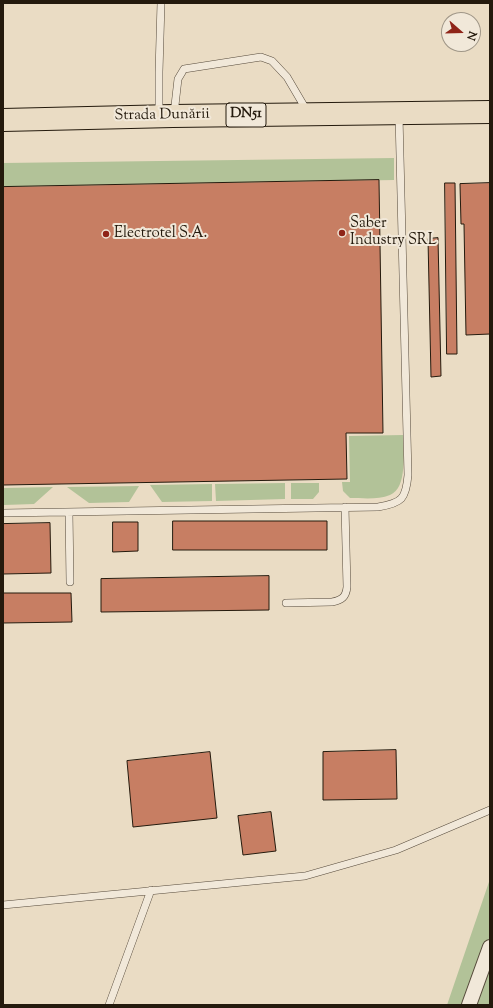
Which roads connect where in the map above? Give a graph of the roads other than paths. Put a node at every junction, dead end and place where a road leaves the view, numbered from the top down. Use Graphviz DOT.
graph roads {
  1 [pos="161,3"];
  2 [pos="490,112"];
  3 [pos="399,114"];
  4 [pos="309,115"];
  5 [pos="166,116"];
  6 [pos="3,120"];
  7 [pos="346,507"];
  8 [pos="69,512"];
  9 [pos="3,513"];
  10 [pos="70,582"];
  11 [pos="286,603"];
  12 [pos="490,810"];
  13 [pos="151,890"];
  14 [pos="3,905"];
  15 [pos="490,947"];
  16 [pos="109,1005"];
  17 [pos="469,1005"];
  1 -- 5 [label="lane"];
  2 -- 3 [label="main road, Strada Dunării / DN51"];
  3 -- 4 [label="main road, Strada Dunării / DN51"];
  3 -- 7 [label="lane"];
  4 -- 5 [label="main road, Strada Dunării / DN51"];
  4 -- 5 [label="lane"];
  5 -- 6 [label="main road, Strada Dunării / DN51"];
  7 -- 8 [label="lane"];
  7 -- 11 [label="lane"];
  8 -- 9 [label="lane"];
  8 -- 10 [label="lane"];
  12 -- 13 [label="lane"];
  13 -- 14 [label="lane"];
  13 -- 16 [label="lane"];
  15 -- 17 [label="street"];
}
